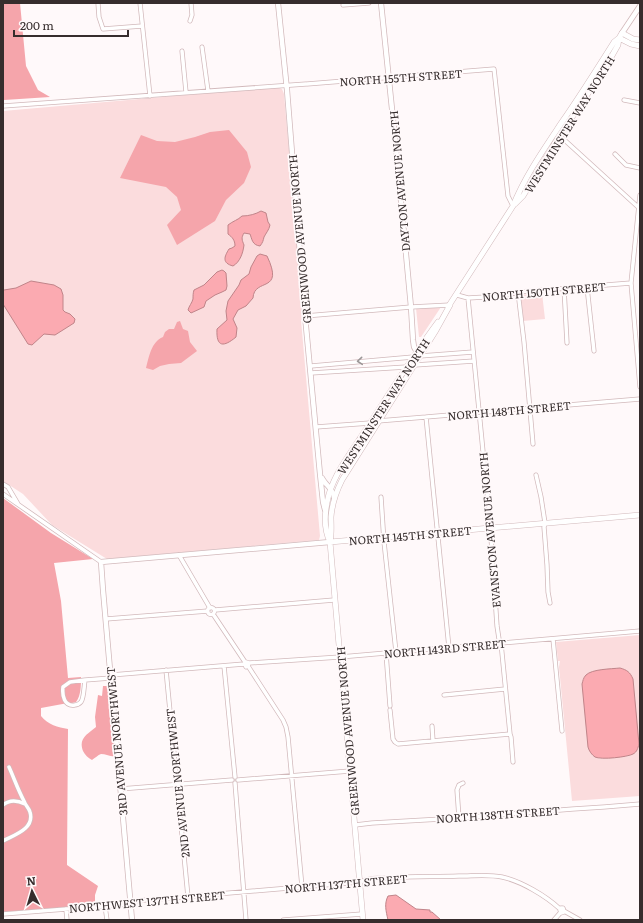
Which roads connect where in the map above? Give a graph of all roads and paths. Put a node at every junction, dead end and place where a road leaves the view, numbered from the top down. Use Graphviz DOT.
graph roads {
  1 [pos="98,3"];
  2 [pos="140,3"];
  3 [pos="191,3"];
  4 [pos="278,3"];
  5 [pos="368,3"];
  6 [pos="381,3"];
  7 [pos="343,5"];
  8 [pos="640,6"];
  9 [pos="190,21"];
  10 [pos="142,26"];
  11 [pos="622,33"];
  12 [pos="619,38"];
  13 [pos="640,40"];
  14 [pos="640,46"];
  15 [pos="202,47"];
  16 [pos="182,51"];
  17 [pos="389,78"];
  18 [pos="287,86"];
  19 [pos="208,91"];
  20 [pos="186,92"];
  21 [pos="150,96"];
  22 [pos="624,100"];
  23 [pos="640,103"];
  24 [pos="3,106"];
  25 [pos="555,131"];
  26 [pos="560,135"];
  27 [pos="615,154"];
  28 [pos="640,168"];
  29 [pos="640,195"];
  30 [pos="513,206"];
  31 [pos="638,207"];
  32 [pos="631,283"];
  33 [pos="587,287"];
  34 [pos="564,288"];
  35 [pos="518,292"];
  36 [pos="457,295"];
  37 [pos="468,298"];
  38 [pos="450,305"];
  39 [pos="411,307"];
  40 [pos="306,316"];
  41 [pos="638,339"];
  42 [pos="566,343"];
  43 [pos="594,351"];
  44 [pos="473,352"];
  45 [pos="416,355"];
  46 [pos="376,360"];
  47 [pos="474,361"];
  48 [pos="327,364"];
  49 [pos="415,365"];
  50 [pos="311,366"];
  51 [pos="406,367"];
  52 [pos="377,369"];
  53 [pos="328,372"];
  54 [pos="311,373"];
  55 [pos="640,387"];
  56 [pos="640,399"];
  57 [pos="529,408"];
  58 [pos="479,413"];
  59 [pos="426,417"];
  60 [pos="378,421"];
  61 [pos="370,423"];
  62 [pos="316,427"];
  63 [pos="533,444"];
  64 [pos="320,474"];
  65 [pos="536,475"];
  66 [pos="3,484"];
  67 [pos="331,489"];
  68 [pos="3,494"];
  69 [pos="381,497"];
  70 [pos="334,499"];
  71 [pos="18,505"];
  72 [pos="326,512"];
  73 [pos="640,515"];
  74 [pos="545,523"];
  75 [pos="490,528"];
  76 [pos="438,532"];
  77 [pos="384,537"];
  78 [pos="330,542"];
  79 [pos="179,555"];
  80 [pos="101,562"];
  81 [pos="334,600"];
  82 [pos="550,603"];
  83 [pos="209,609"];
  84 [pos="214,612"];
  85 [pos="106,619"];
  86 [pos="640,631"];
  87 [pos="554,639"];
  88 [pos="501,643"];
  89 [pos="449,648"];
  90 [pos="396,652"];
  91 [pos="386,653"];
  92 [pos="340,657"];
  93 [pos="247,664"];
  94 [pos="224,666"];
  95 [pos="166,670"];
  96 [pos="111,676"];
  97 [pos="84,680"];
  98 [pos="505,689"];
  99 [pos="444,695"];
  100 [pos="432,726"];
  101 [pos="562,731"];
  102 [pos="510,734"];
  103 [pos="433,741"];
  104 [pos="513,762"];
  105 [pos="9,767"];
  106 [pos="350,771"];
  107 [pos="292,775"];
  108 [pos="235,780"];
  109 [pos="463,783"];
  110 [pos="177,785"];
  111 [pos="120,789"];
  112 [pos="25,804"];
  113 [pos="640,804"];
  114 [pos="3,805"];
  115 [pos="459,818"];
  116 [pos="355,825"];
  117 [pos="3,841"];
  118 [pos="360,882"];
  119 [pos="302,887"];
  120 [pos="244,892"];
  121 [pos="188,897"];
  122 [pos="130,902"];
  123 [pos="105,906"];
  124 [pos="66,909"];
  125 [pos="562,911"];
  126 [pos="3,914"];
  127 [pos="362,914"];
  128 [pos="67,920"];
  129 [pos="107,920"];
  130 [pos="132,920"];
  131 [pos="246,920"];
  132 [pos="284,920"];
  133 [pos="363,920"];
  134 [pos="554,920"];
  135 [pos="580,920"];
  1 -- 10 [label="street"];
  2 -- 10 [label="street"];
  3 -- 9 [label="street"];
  4 -- 18 [label="street, GREENWOOD AVENUE NORTH"];
  5 -- 7 [label="street"];
  6 -- 17 [label="street, DAYTON AVENUE NORTH"];
  8 -- 11 [label="street, WESTMINSTER WAY NORTH"];
  10 -- 21 [label="street"];
  11 -- 12 [label="main road, WESTMINSTER WAY NORTH"];
  11 -- 13 [label="main road"];
  12 -- 14 [label="main road"];
  12 -- 25 [label="main road, WESTMINSTER WAY NORTH"];
  12 -- 26 [label="main road, WESTMINSTER WAY NORTH"];
  15 -- 19 [label="street"];
  16 -- 20 [label="street"];
  17 -- 18 [label="street, NORTH 155TH STREET"];
  17 -- 30 [label="street, NORTH 155TH STREET"];
  17 -- 39 [label="street, DAYTON AVENUE NORTH"];
  18 -- 19 [label="street, NORTH 155TH STREET"];
  18 -- 40 [label="street, GREENWOOD AVENUE NORTH"];
  19 -- 20 [label="street, NORTH 155TH STREET"];
  20 -- 21 [label="street, NORTH 155TH STREET"];
  21 -- 24 [label="street, NORTH 155TH STREET"];
  22 -- 23 [label="street"];
  25 -- 26 [label="street"];
  25 -- 30 [label="main road, WESTMINSTER WAY NORTH"];
  26 -- 30 [label="main road, WESTMINSTER WAY NORTH"];
  26 -- 31 [label="street"];
  27 -- 28 [label="street"];
  29 -- 31 [label="street"];
  30 -- 36 [label="main road, WESTMINSTER WAY NORTH"];
  31 -- 32 [label="street"];
  32 -- 33 [label="street, NORTH 150TH STREET"];
  32 -- 41 [label="street"];
  33 -- 34 [label="street, NORTH 150TH STREET"];
  33 -- 43 [label="street"];
  34 -- 35 [label="street, NORTH 150TH STREET"];
  34 -- 42 [label="street"];
  35 -- 37 [label="street, NORTH 150TH STREET"];
  35 -- 57 [label="street"];
  36 -- 37 [label="street, NORTH 150TH STREET"];
  36 -- 38 [label="main road, WESTMINSTER WAY NORTH"];
  37 -- 44 [label="street, EVANSTON AVENUE NORTH"];
  38 -- 39 [label="street"];
  38 -- 45 [label="main road, WESTMINSTER WAY NORTH"];
  39 -- 40 [label="street"];
  39 -- 45 [label="street, DAYTON AVENUE NORTH"];
  40 -- 50 [label="street, GREENWOOD AVENUE NORTH"];
  41 -- 55 [label="street"];
  44 -- 45 [label="street"];
  44 -- 47 [label="street, EVANSTON AVENUE NORTH"];
  45 -- 46 [label="street"];
  45 -- 49 [label="main road, WESTMINSTER WAY NORTH"];
  45 -- 51 [label="main road, WESTMINSTER WAY NORTH"];
  46 -- 48 [label="street, one-way"];
  46 -- 52 [label="street"];
  47 -- 49 [label="street"];
  47 -- 58 [label="street, EVANSTON AVENUE NORTH"];
  48 -- 50 [label="street"];
  48 -- 53 [label="street"];
  49 -- 60 [label="main road, WESTMINSTER WAY NORTH"];
  50 -- 54 [label="street, GREENWOOD AVENUE NORTH"];
  51 -- 52 [label="street"];
  51 -- 61 [label="main road, WESTMINSTER WAY NORTH"];
  52 -- 53 [label="street"];
  53 -- 54 [label="street"];
  54 -- 62 [label="street, GREENWOOD AVENUE NORTH"];
  56 -- 57 [label="street, NORTH 148TH STREET"];
  57 -- 58 [label="street, NORTH 148TH STREET"];
  57 -- 63 [label="street"];
  58 -- 59 [label="street, NORTH 148TH STREET"];
  58 -- 75 [label="street, EVANSTON AVENUE NORTH"];
  59 -- 60 [label="street, NORTH 148TH STREET"];
  59 -- 76 [label="street"];
  60 -- 70 [label="main road, WESTMINSTER WAY NORTH"];
  61 -- 62 [label="street"];
  61 -- 67 [label="main road, WESTMINSTER WAY NORTH"];
  62 -- 64 [label="street, GREENWOOD AVENUE NORTH"];
  64 -- 67 [label="street, GREENWOOD AVENUE NORTH"];
  64 -- 72 [label="street, GREENWOOD AVENUE NORTH"];
  65 -- 74 [label="street"];
  66 -- 71 [label="street"];
  67 -- 70 [label="street, GREENWOOD AVENUE NORTH"];
  67 -- 72 [label="main road, WESTMINSTER WAY NORTH"];
  68 -- 71 [label="street"];
  69 -- 77 [label="street"];
  70 -- 78 [label="main road, GREENWOOD AVENUE NORTH"];
  71 -- 80 [label="street"];
  72 -- 78 [label="main road, GREENWOOD AVENUE NORTH"];
  73 -- 74 [label="main road, NORTH 145TH STREET"];
  74 -- 75 [label="main road, NORTH 145TH STREET"];
  74 -- 82 [label="street"];
  75 -- 76 [label="main road, NORTH 145TH STREET"];
  75 -- 88 [label="street, EVANSTON AVENUE NORTH"];
  76 -- 77 [label="main road, NORTH 145TH STREET"];
  76 -- 89 [label="street"];
  77 -- 78 [label="main road, NORTH 145TH STREET"];
  77 -- 90 [label="street"];
  78 -- 79 [label="street, NORTH 145TH STREET"];
  78 -- 81 [label="main road, GREENWOOD AVENUE NORTH"];
  79 -- 80 [label="street, NORTH 145TH STREET"];
  79 -- 83 [label="street"];
  80 -- 85 [label="street, 3RD AVENUE NORTHWEST"];
  81 -- 84 [label="street"];
  81 -- 92 [label="main road, GREENWOOD AVENUE NORTH"];
  83 -- 84 [label="street"];
  83 -- 85 [label="street"];
  84 -- 93 [label="street"];
  85 -- 96 [label="street, 3RD AVENUE NORTHWEST"];
  86 -- 87 [label="street, NORTH 143RD STREET"];
  87 -- 88 [label="street, NORTH 143RD STREET"];
  87 -- 101 [label="street"];
  88 -- 89 [label="street, NORTH 143RD STREET"];
  88 -- 98 [label="street, EVANSTON AVENUE NORTH"];
  89 -- 90 [label="street, NORTH 143RD STREET"];
  90 -- 91 [label="street, NORTH 143RD STREET"];
  91 -- 92 [label="street, NORTH 143RD STREET"];
  91 -- 103 [label="street"];
  92 -- 93 [label="street, NORTH 143RD STREET"];
  92 -- 106 [label="main road, GREENWOOD AVENUE NORTH"];
  93 -- 94 [label="street, NORTH 143RD STREET"];
  93 -- 107 [label="street"];
  94 -- 95 [label="street, NORTH 143RD STREET"];
  94 -- 108 [label="street"];
  95 -- 96 [label="street, NORTH 143RD STREET"];
  95 -- 110 [label="street, 2ND AVENUE NORTHWEST"];
  96 -- 97 [label="street, NORTH 143RD STREET"];
  96 -- 111 [label="street, 3RD AVENUE NORTHWEST"];
  97 -- 97 [label="street"];
  98 -- 99 [label="street"];
  98 -- 102 [label="street, EVANSTON AVENUE NORTH"];
  100 -- 103 [label="street"];
  102 -- 103 [label="street"];
  102 -- 104 [label="street, EVANSTON AVENUE NORTH"];
  105 -- 112 [label="street"];
  106 -- 107 [label="street"];
  106 -- 116 [label="main road, GREENWOOD AVENUE NORTH"];
  107 -- 108 [label="street"];
  107 -- 119 [label="street"];
  108 -- 110 [label="street"];
  108 -- 120 [label="street"];
  109 -- 115 [label="street"];
  110 -- 111 [label="street"];
  110 -- 121 [label="street, 2ND AVENUE NORTHWEST"];
  111 -- 122 [label="street, 3RD AVENUE NORTHWEST"];
  112 -- 114 [label="street"];
  112 -- 117 [label="street"];
  113 -- 115 [label="street, NORTH 138TH STREET"];
  115 -- 116 [label="street, NORTH 138TH STREET"];
  116 -- 118 [label="main road, GREENWOOD AVENUE NORTH"];
  118 -- 119 [label="street, NORTH 137TH STREET"];
  118 -- 125 [label="street, NORTH 137TH STREET"];
  118 -- 127 [label="main road, GREENWOOD AVENUE NORTH"];
  119 -- 120 [label="street, NORTH 137TH STREET"];
  120 -- 121 [label="street, NORTHWEST 137TH STREET"];
  120 -- 131 [label="street"];
  121 -- 122 [label="street, NORTHWEST 137TH STREET"];
  122 -- 123 [label="street, NORTHWEST 137TH STREET"];
  122 -- 130 [label="street, 3RD AVENUE NORTHWEST"];
  123 -- 124 [label="street, NORTHWEST 137TH STREET"];
  123 -- 129 [label="street"];
  124 -- 126 [label="street, NORTHWEST 137TH STREET"];
  124 -- 128 [label="street"];
  125 -- 134 [label="street"];
  125 -- 135 [label="street, NORTH 137TH STREET"];
  127 -- 132 [label="street"];
  127 -- 133 [label="main road, GREENWOOD AVENUE NORTH"];
}
